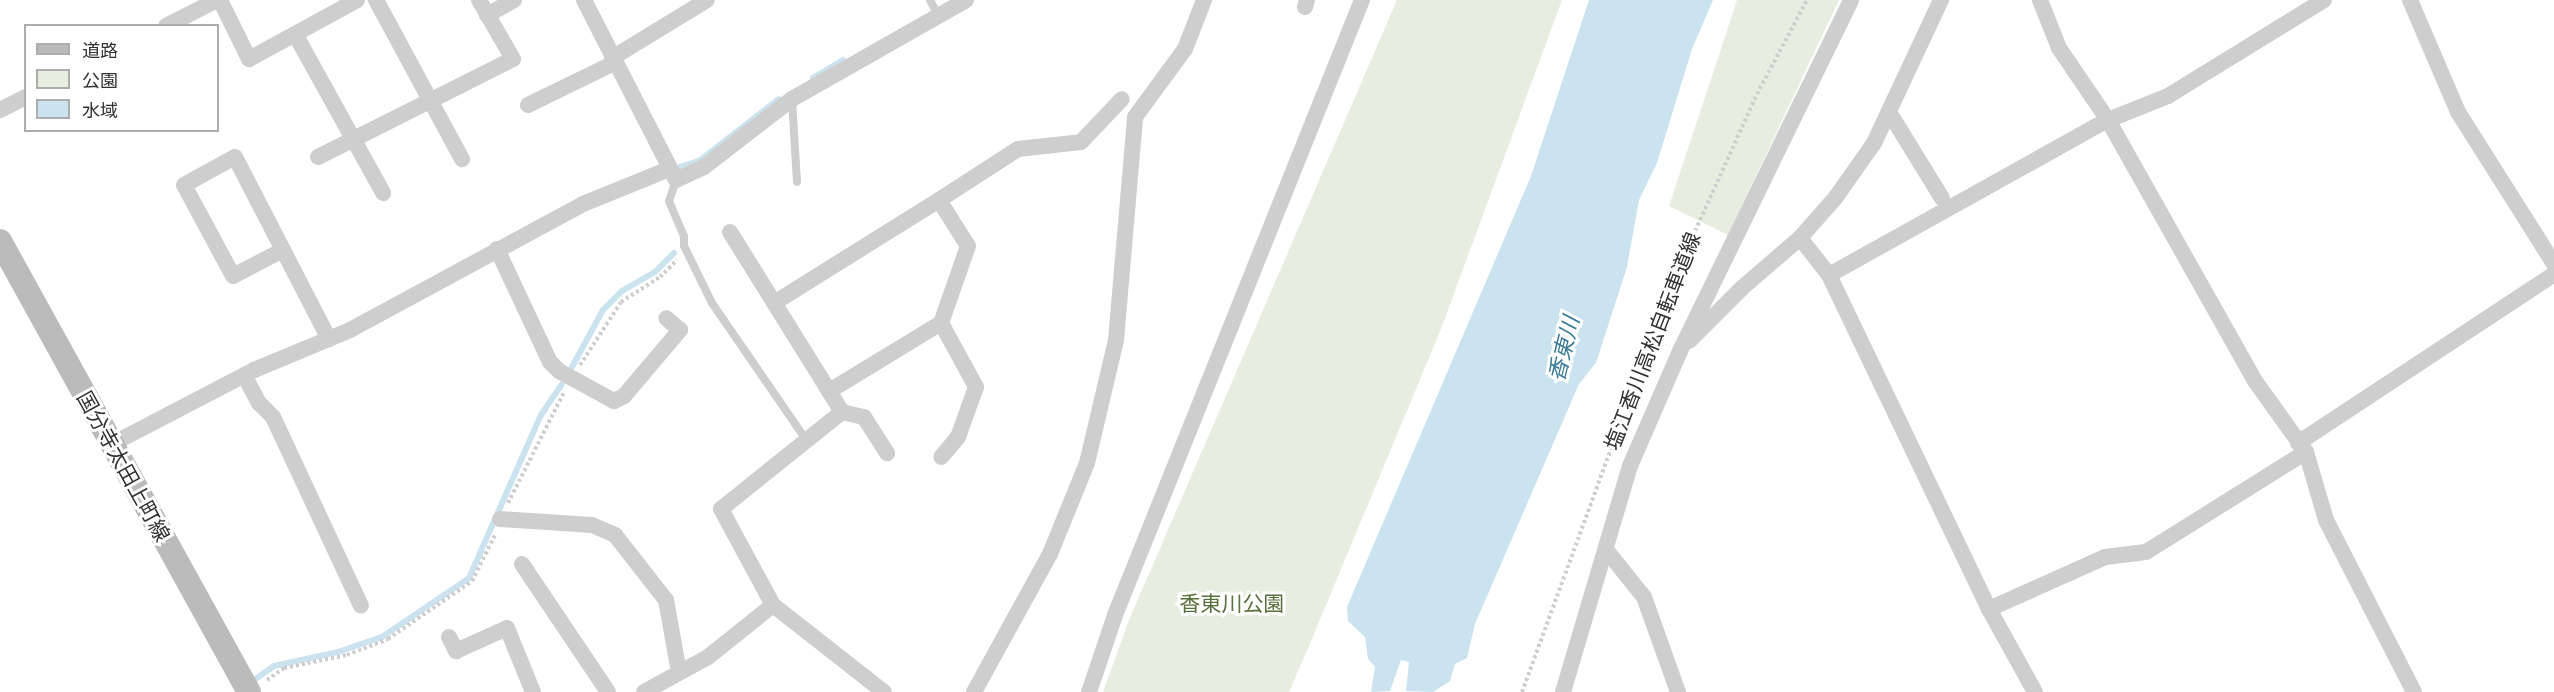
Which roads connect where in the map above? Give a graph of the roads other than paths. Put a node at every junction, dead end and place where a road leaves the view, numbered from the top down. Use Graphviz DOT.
graph roads {
  1 [pos="218,0"];
  2 [pos="357,0"];
  3 [pos="376,0"];
  4 [pos="479,0"];
  5 [pos="514,0"];
  6 [pos="584,0"];
  7 [pos="707,0"];
  8 [pos="966,0"];
  9 [pos="1204,0"];
  10 [pos="1362,0"];
  11 [pos="1851,0"];
  12 [pos="1941,0"];
  13 [pos="2040,0"];
  14 [pos="2324,0"];
  15 [pos="2410,0"];
  16 [pos="935,9"];
  17 [pos="488,15"];
  18 [pos="170,24"];
  19 [pos="295,34"];
  20 [pos="613,61"];
  21 [pos="24,98"];
  22 [pos="792,99"];
  23 [pos="1122,99"];
  24 [pos="431,100"];
  25 [pos="528,105"];
  26 [pos="0,110"];
  27 [pos="1889,112"];
  28 [pos="2108,120"];
  29 [pos="353,140"];
  30 [pos="318,158"];
  31 [pos="462,159"];
  32 [pos="673,175"];
  33 [pos="797,182"];
  34 [pos="383,193"];
  35 [pos="1942,198"];
  36 [pos="939,200"];
  37 [pos="730,232"];
  38 [pos="1800,238"];
  39 [pos="0,241"];
  40 [pos="497,249"];
  41 [pos="283,250"];
  42 [pos="2554,264"];
  43 [pos="2554,274"];
  44 [pos="1829,275"];
  45 [pos="774,303"];
  46 [pos="666,318"];
  47 [pos="941,323"];
  48 [pos="329,339"];
  49 [pos="1680,351"];
  50 [pos="244,375"];
  51 [pos="829,391"];
  52 [pos="842,412"];
  53 [pos="806,440"];
  54 [pos="112,444"];
  55 [pos="2302,448"];
  56 [pos="886,453"];
  57 [pos="941,457"];
  58 [pos="500,519"];
  59 [pos="1607,551"];
  60 [pos="522,564"];
  61 [pos="773,605"];
  62 [pos="361,606"];
  63 [pos="1989,609"];
  64 [pos="449,637"];
  65 [pos="679,672"];
  66 [pos="257,688"];
  67 [pos="533,692"];
  68 [pos="608,692"];
  69 [pos="644,692"];
  70 [pos="884,692"];
  71 [pos="974,692"];
  72 [pos="1089,692"];
  73 [pos="1563,692"];
  74 [pos="1678,692"];
  75 [pos="2035,692"];
  76 [pos="2414,692"];
  1 -- 18 [label="street"];
  1 -- 19 [label="street"];
  2 -- 19 [label="street"];
  3 -- 24 [label="street"];
  4 -- 17 [label="street"];
  5 -- 17 [label="street"];
  6 -- 20 [label="street"];
  7 -- 20 [label="street"];
  8 -- 16 [label="street"];
  9 -- 71 [label="street"];
  10 -- 72 [label="street"];
  11 -- 49 [label="street"];
  12 -- 27 [label="street"];
  13 -- 28 [label="street"];
  14 -- 28 [label="street"];
  15 -- 42 [label="street"];
  16 -- 22 [label="street"];
  17 -- 24 [label="street"];
  19 -- 29 [label="street"];
  20 -- 25 [label="street"];
  20 -- 32 [label="street"];
  21 -- 26 [label="street"];
  22 -- 32 [label="street"];
  22 -- 33 [label="lane"];
  23 -- 36 [label="street"];
  24 -- 29 [label="street"];
  24 -- 31 [label="street"];
  27 -- 35 [label="street"];
  27 -- 38 [label="street"];
  28 -- 44 [label="street"];
  28 -- 55 [label="street"];
  29 -- 30 [label="street"];
  29 -- 34 [label="street"];
  32 -- 40 [label="street"];
  32 -- 53 [label="lane"];
  36 -- 45 [label="street"];
  36 -- 47 [label="street"];
  37 -- 45 [label="street"];
  38 -- 44 [label="street"];
  38 -- 49 [label="street"];
  39 -- 54 [label="main road, 国分寺太田上町線"];
  40 -- 46 [label="street"];
  40 -- 48 [label="street"];
  41 -- 41 [label="street"];
  41 -- 48 [label="street"];
  43 -- 55 [label="street"];
  44 -- 63 [label="street"];
  45 -- 51 [label="street"];
  47 -- 51 [label="street"];
  47 -- 57 [label="street"];
  48 -- 50 [label="street"];
  49 -- 59 [label="street"];
  50 -- 54 [label="street"];
  50 -- 62 [label="street"];
  51 -- 52 [label="street"];
  52 -- 53 [label="street"];
  52 -- 56 [label="street"];
  53 -- 61 [label="street"];
  54 -- 66 [label="main road, 国分寺太田上町線"];
  55 -- 63 [label="street"];
  55 -- 76 [label="street"];
  58 -- 65 [label="street"];
  59 -- 73 [label="street"];
  59 -- 74 [label="street"];
  60 -- 68 [label="street"];
  61 -- 65 [label="street"];
  61 -- 70 [label="street"];
  63 -- 75 [label="street"];
  64 -- 67 [label="street"];
  65 -- 69 [label="street"];
}
